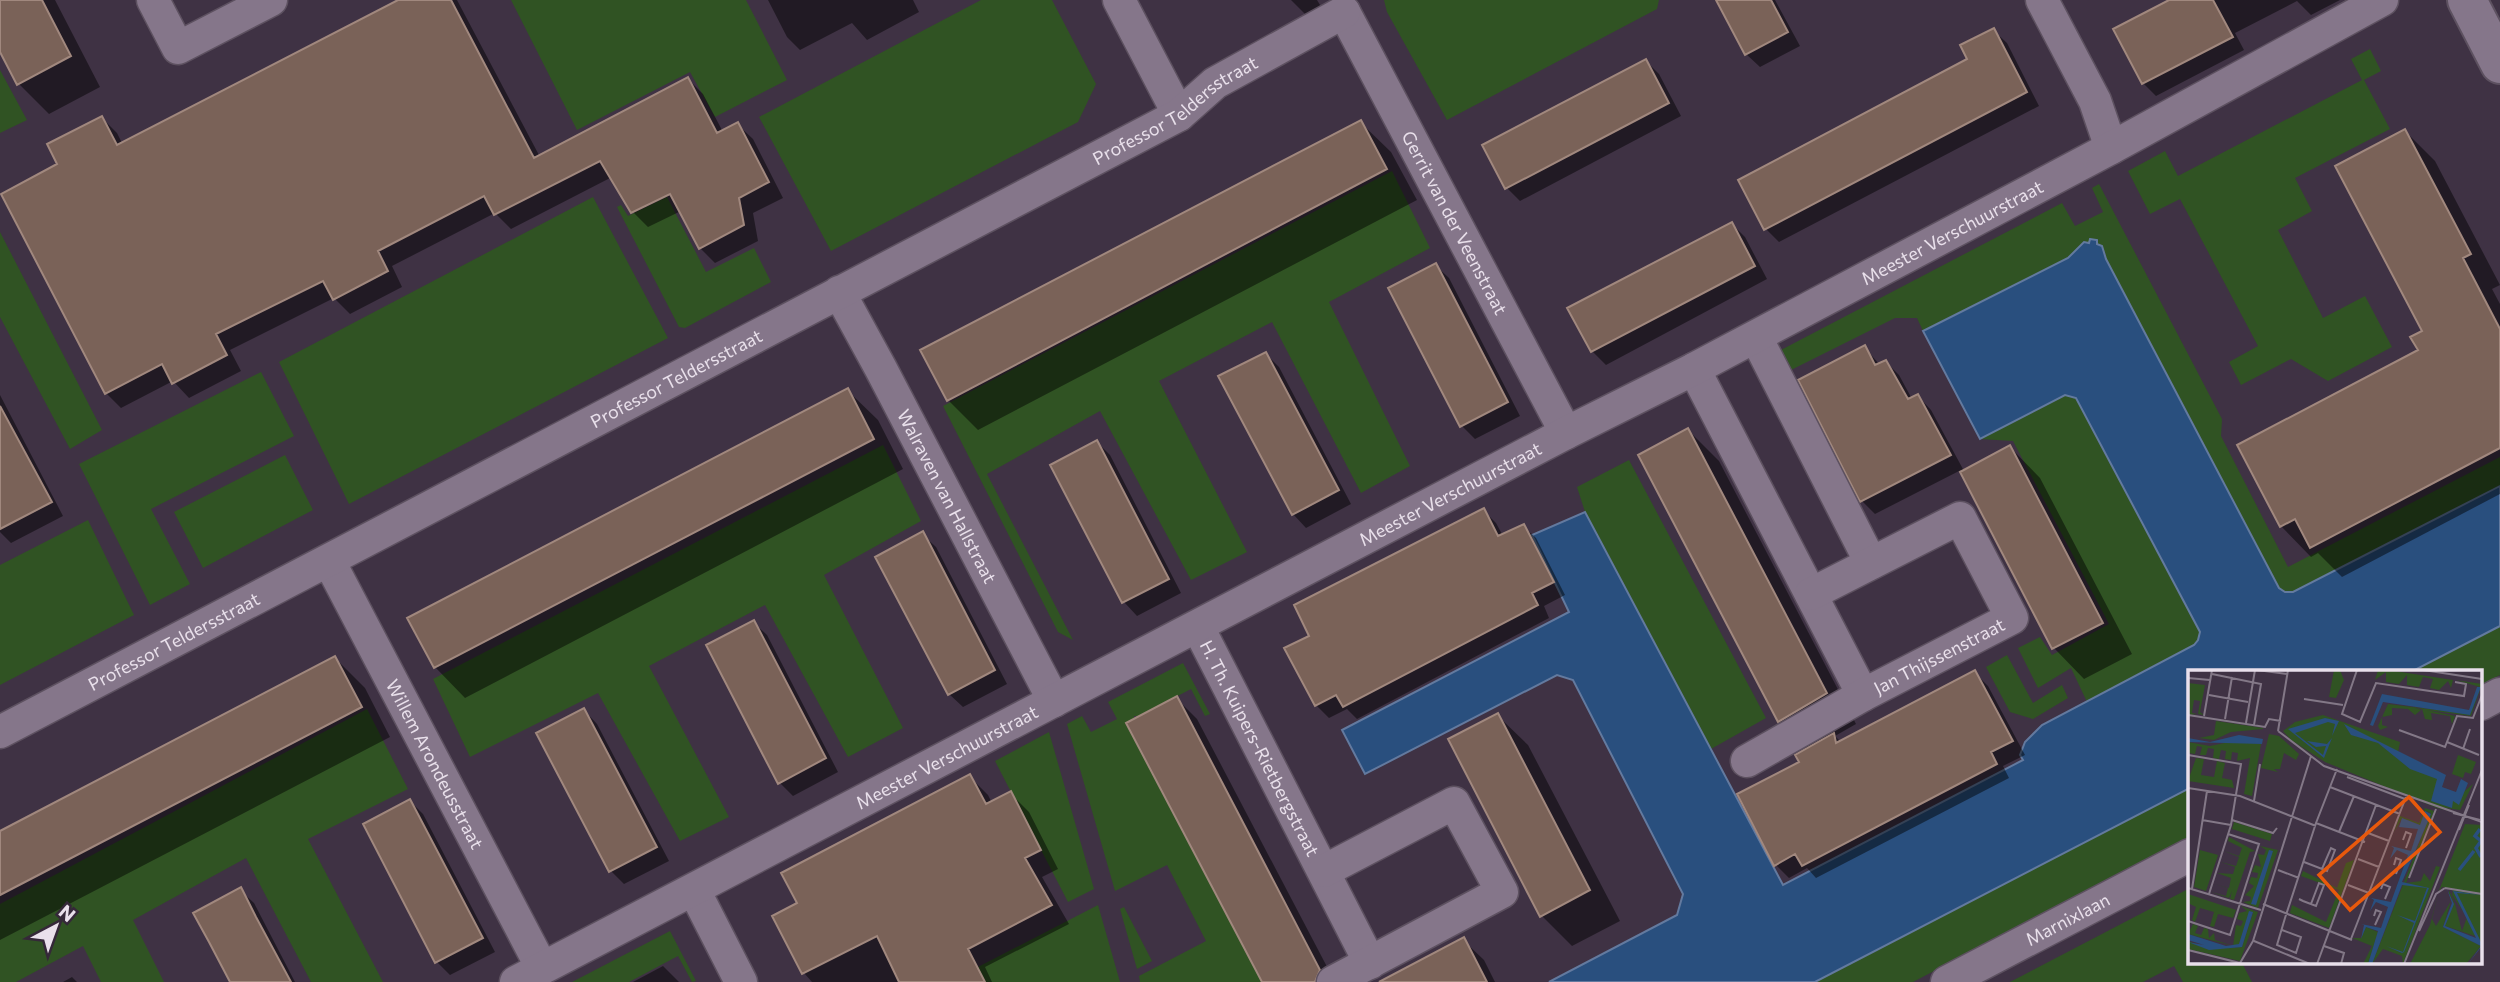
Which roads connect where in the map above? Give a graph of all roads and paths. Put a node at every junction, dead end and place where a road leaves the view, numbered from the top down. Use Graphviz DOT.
graph roads {
  1 [pos="153,0"];
  2 [pos="271,0"];
  3 [pos="1119,0"];
  4 [pos="2042,0"];
  5 [pos="2382,0"];
  6 [pos="2467,0"];
  7 [pos="1346,6"];
  8 [pos="2500,65"];
  9 [pos="1179,115"];
  10 [pos="2111,148"];
  11 [pos="839,292"];
  12 [pos="1756,337"];
  13 [pos="1694,369"];
  14 [pos="1566,433"];
  15 [pos="329,561"];
  16 [pos="1871,564"];
  17 [pos="1811,594"];
  18 [pos="1198,627"];
  19 [pos="2500,694"];
  20 [pos="1863,695"];
  21 [pos="1055,701"];
  22 [pos="2482,703"];
  23 [pos="0,732"];
  24 [pos="1747,761"];
  25 [pos="2188,856"];
  26 [pos="1324,871"];
  27 [pos="694,890"];
  28 [pos="1370,963"];
  29 [pos="529,975"];
  30 [pos="741,982"];
  31 [pos="1333,982"];
  32 [pos="1947,982"];
  1 -- 2 [label="street"];
  3 -- 9 [label="street"];
  4 -- 10 [label="street"];
  5 -- 10 [label="street, Meester Verschuurstraat"];
  6 -- 8 [label="street"];
  7 -- 9 [label="street, Professor Teldersstraat"];
  7 -- 14 [label="street, Gerrit van der Veenstraat"];
  9 -- 11 [label="street, Professor Teldersstraat"];
  10 -- 12 [label="street, Meester Verschuurstraat"];
  11 -- 15 [label="street, Professor Teldersstraat"];
  11 -- 21 [label="street, Walraven van Hallstraat"];
  12 -- 13 [label="street, Meester Verschuurstraat"];
  12 -- 16 [label="street"];
  13 -- 14 [label="street, Meester Verschuurstraat"];
  13 -- 17 [label="street, Jan Thijssenstraat"];
  14 -- 18 [label="street, Meester Verschuurstraat"];
  15 -- 23 [label="street, Professor Teldersstraat"];
  15 -- 29 [label="street, Willem Arondeusstraat"];
  16 -- 17 [label="street, Jan Thijssenstraat"];
  16 -- 20 [label="street, Jan Thijssenstraat"];
  17 -- 20 [label="street, Jan Thijssenstraat"];
  18 -- 21 [label="street, Meester Verschuurstraat"];
  18 -- 26 [label="street, H. Th. Kuipers-Rietbergstraat"];
  19 -- 22 [label="street"];
  20 -- 24 [label="street, Jan Thijssenstraat"];
  21 -- 27 [label="street, Meester Verschuurstraat"];
  25 -- 32 [label="street, Marnixlaan"];
  26 -- 28 [label="street, H. Th. Kuipers-Rietbergstraat"];
  26 -- 28 [label="street, H. Th. Kuipers-Rietbergstraat"];
  27 -- 29 [label="street, Meester Verschuurstraat"];
  27 -- 30 [label="street"];
  28 -- 31 [label="street, H. Th. Kuipers-Rietbergstraat"];
}
